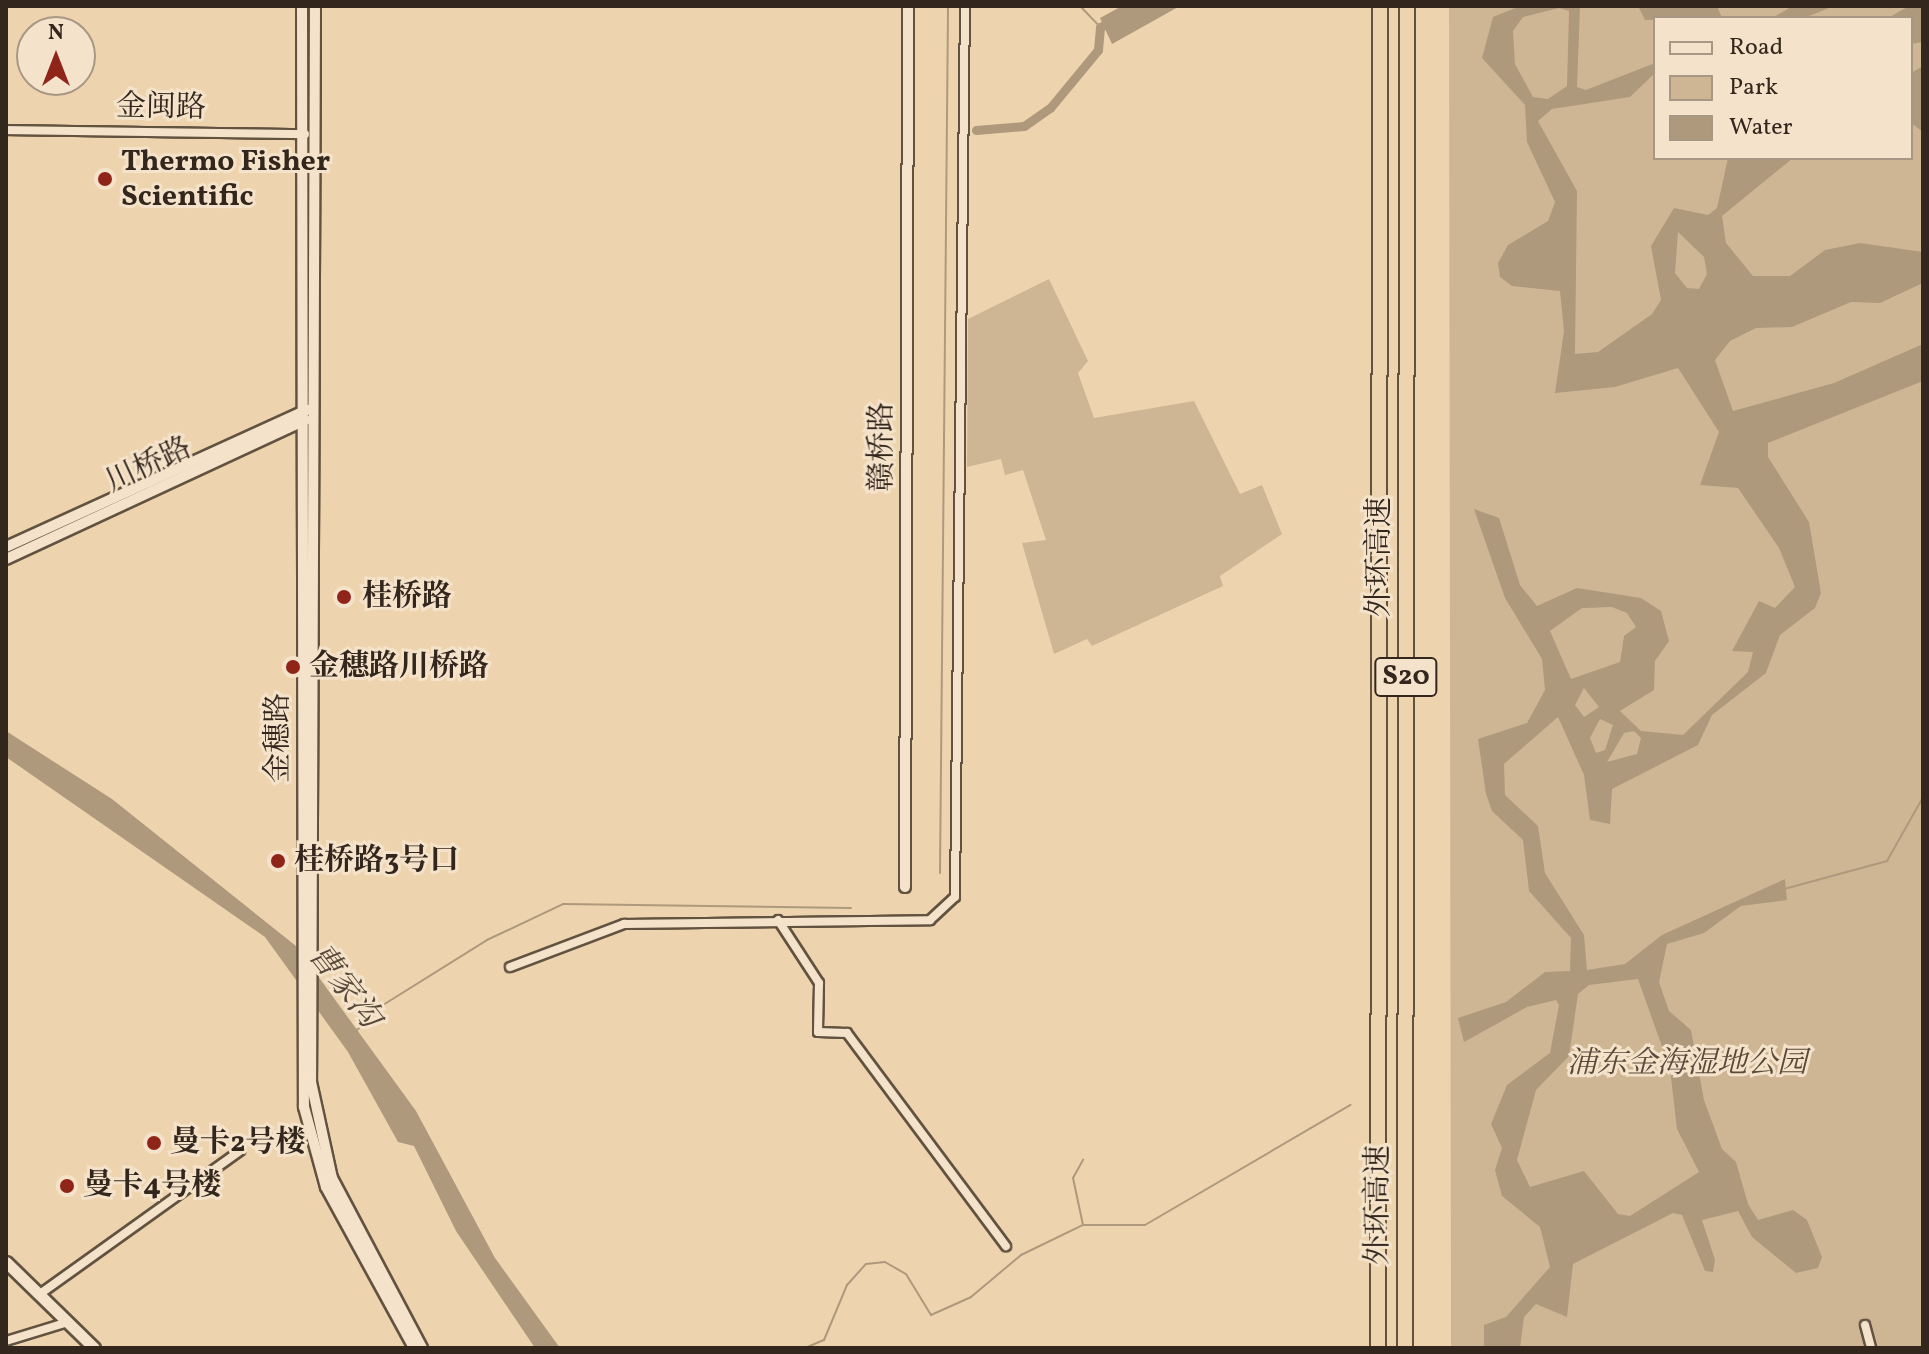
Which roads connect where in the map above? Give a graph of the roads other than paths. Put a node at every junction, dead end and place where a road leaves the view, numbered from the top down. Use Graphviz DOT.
graph roads {
  1 [pos="302,6"];
  2 [pos="315,6"];
  3 [pos="908,6"];
  4 [pos="965,6"];
  5 [pos="1380,6"];
  6 [pos="1407,6"];
  7 [pos="6,130"];
  8 [pos="301,134"];
  9 [pos="314,134"];
  10 [pos="307,414"];
  11 [pos="8,550"];
  12 [pos="905,887"];
  13 [pos="307,914"];
  14 [pos="778,920"];
  15 [pos="510,967"];
  16 [pos="240,1151"];
  17 [pos="1006,1246"];
  18 [pos="6,1262"];
  19 [pos="40,1294"];
  20 [pos="68,1322"];
  21 [pos="1865,1325"];
  22 [pos="6,1341"];
  23 [pos="94,1348"];
  24 [pos="414,1348"];
  25 [pos="422,1348"];
  26 [pos="1378,1348"];
  27 [pos="1405,1348"];
  28 [pos="1871,1348"];
  1 -- 8 [label="street, 金穗路"];
  2 -- 9 [label="street, 金穗路"];
  3 -- 12 [label="street, 赣桥路"];
  4 -- 14 [label="street"];
  5 -- 26 [label="highway, 外环高速 / S20"];
  6 -- 27 [label="highway, 外环高速 / S20"];
  7 -- 8 [label="street, 金闽路"];
  8 -- 9 [label="street, 金闽路"];
  8 -- 10 [label="street, 金穗路"];
  9 -- 10 [label="street, 金穗路"];
  10 -- 11 [label="street, 川桥路"];
  10 -- 13 [label="street, 金穗路"];
  13 -- 24 [label="street, 金穗路"];
  13 -- 25 [label="street, 金穗路"];
  14 -- 15 [label="street"];
  14 -- 17 [label="street"];
  16 -- 19 [label="street"];
  18 -- 19 [label="main road"];
  19 -- 20 [label="main road"];
  20 -- 22 [label="street"];
  20 -- 23 [label="main road"];
  21 -- 28 [label="street"];
}
